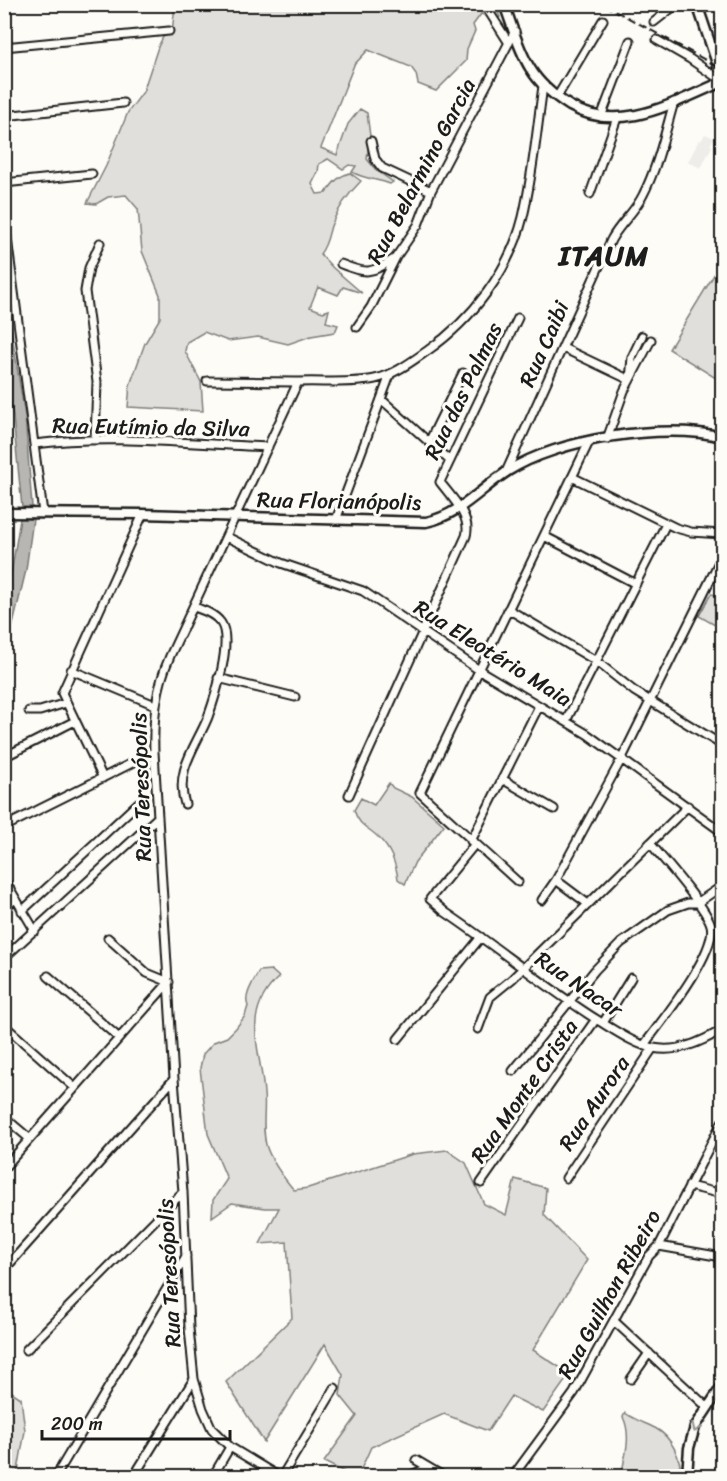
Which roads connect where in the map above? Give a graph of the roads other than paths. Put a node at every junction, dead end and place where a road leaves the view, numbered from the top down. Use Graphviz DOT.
graph roads {
  1 [pos="484,4"];
  2 [pos="504,4"];
  3 [pos="678,4"];
  4 [pos="697,4"];
  5 [pos="603,20"];
  6 [pos="654,22"];
  7 [pos="169,31"];
  8 [pos="515,31"];
  9 [pos="657,40"];
  10 [pos="630,41"];
  11 [pos="509,43"];
  12 [pos="4,47"];
  13 [pos="723,80"];
  14 [pos="543,86"];
  15 [pos="707,89"];
  16 [pos="723,91"];
  17 [pos="557,98"];
  18 [pos="674,102"];
  19 [pos="123,103"];
  20 [pos="4,116"];
  21 [pos="601,117"];
  22 [pos="617,118"];
  23 [pos="371,141"];
  24 [pos="92,174"];
  25 [pos="4,183"];
  26 [pos="431,191"];
  27 [pos="590,195"];
  28 [pos="4,215"];
  29 [pos="100,243"];
  30 [pos="396,257"];
  31 [pos="341,264"];
  32 [pos="518,318"];
  33 [pos="357,327"];
  34 [pos="642,336"];
  35 [pos="651,340"];
  36 [pos="563,348"];
  37 [pos="463,373"];
  38 [pos="390,375"];
  39 [pos="630,380"];
  40 [pos="207,381"];
  41 [pos="298,382"];
  42 [pos="381,399"];
  43 [pos="723,437"];
  44 [pos="95,439"];
  45 [pos="607,439"];
  46 [pos="429,442"];
  47 [pos="589,442"];
  48 [pos="34,444"];
  49 [pos="268,447"];
  50 [pos="450,461"];
  51 [pos="506,472"];
  52 [pos="572,477"];
  53 [pos="460,508"];
  54 [pos="4,513"];
  55 [pos="43,513"];
  56 [pos="143,514"];
  57 [pos="236,516"];
  58 [pos="336,520"];
  59 [pos="666,524"];
  60 [pos="723,534"];
  61 [pos="544,536"];
  62 [pos="226,537"];
  63 [pos="723,556"];
  64 [pos="636,584"];
  65 [pos="194,607"];
  66 [pos="508,609"];
  67 [pos="423,632"];
  68 [pos="596,661"];
  69 [pos="71,670"];
  70 [pos="479,670"];
  71 [pos="218,678"];
  72 [pos="296,697"];
  73 [pos="650,701"];
  74 [pos="66,703"];
  75 [pos="155,705"];
  76 [pos="539,706"];
  77 [pos="29,711"];
  78 [pos="75,721"];
  79 [pos="566,721"];
  80 [pos="723,745"];
  81 [pos="154,752"];
  82 [pos="4,757"];
  83 [pos="622,758"];
  84 [pos="103,778"];
  85 [pos="502,780"];
  86 [pos="349,795"];
  87 [pos="138,803"];
  88 [pos="185,804"];
  89 [pos="688,806"];
  90 [pos="554,809"];
  91 [pos="158,817"];
  92 [pos="4,827"];
  93 [pos="723,832"];
  94 [pos="473,842"];
  95 [pos="650,843"];
  96 [pos="4,879"];
  97 [pos="556,880"];
  98 [pos="518,882"];
  99 [pos="723,886"];
  100 [pos="15,899"];
  101 [pos="542,900"];
  102 [pos="697,903"];
  103 [pos="588,904"];
  104 [pos="4,908"];
  105 [pos="22,911"];
  106 [pos="35,930"];
  107 [pos="481,937"];
  108 [pos="108,938"];
  109 [pos="4,958"];
  110 [pos="522,968"];
  111 [pos="48,976"];
  112 [pos="632,978"];
  113 [pos="169,982"];
  114 [pos="570,1002"];
  115 [pos="599,1021"];
  116 [pos="4,1025"];
  117 [pos="478,1029"];
  118 [pos="723,1030"];
  119 [pos="119,1038"];
  120 [pos="398,1039"];
  121 [pos="644,1045"];
  122 [pos="653,1048"];
  123 [pos="513,1071"];
  124 [pos="174,1079"];
  125 [pos="75,1088"];
  126 [pos="4,1117"];
  127 [pos="723,1122"];
  128 [pos="30,1139"];
  129 [pos="4,1168"];
  130 [pos="566,1178"];
  131 [pos="481,1183"];
  132 [pos="689,1186"];
  133 [pos="183,1192"];
  134 [pos="723,1194"];
  135 [pos="658,1246"];
  136 [pos="186,1256"];
  137 [pos="723,1257"];
  138 [pos="4,1270"];
  139 [pos="614,1321"];
  140 [pos="26,1350"];
  141 [pos="649,1353"];
  142 [pos="194,1379"];
  143 [pos="631,1379"];
  144 [pos="723,1386"];
  145 [pos="335,1388"];
  146 [pos="707,1407"];
  147 [pos="230,1447"];
  148 [pos="416,1460"];
  149 [pos="429,1468"];
  150 [pos="56,1476"];
  151 [pos="135,1476"];
  152 [pos="213,1476"];
  153 [pos="280,1476"];
  154 [pos="408,1476"];
  155 [pos="443,1476"];
  156 [pos="513,1476"];
  157 [pos="687,1476"];
  1 -- 11 [label="street"];
  2 -- 8 [label="main road"];
  3 -- 6 [label="street"];
  4 -- 13 [label="main road"];
  5 -- 17 [label="street"];
  7 -- 12 [label="street"];
  8 -- 11 [label="street, Rua Belarmino Garcia"];
  8 -- 14 [label="main road"];
  9 -- 13 [label="street"];
  10 -- 21 [label="street"];
  11 -- 26 [label="street, Rua Belarmino Garcia"];
  13 -- 15 [label="main road"];
  14 -- 17 [label="main road"];
  14 -- 38 [label="street"];
  15 -- 16 [label="main road"];
  15 -- 18 [label="main road"];
  17 -- 21 [label="main road"];
  18 -- 22 [label="main road"];
  18 -- 36 [label="street, Rua Caibi"];
  19 -- 20 [label="street"];
  21 -- 22 [label="main road"];
  22 -- 27 [label="street"];
  23 -- 26 [label="street"];
  24 -- 25 [label="street"];
  26 -- 30 [label="street, Rua Belarmino Garcia"];
  28 -- 48 [label="street"];
  29 -- 44 [label="street"];
  30 -- 31 [label="street"];
  30 -- 33 [label="street, Rua Belarmino Garcia"];
  32 -- 50 [label="street, Rua das Palmas"];
  34 -- 39 [label="street"];
  35 -- 39 [label="street"];
  36 -- 39 [label="street"];
  36 -- 51 [label="street, Rua Caibi"];
  37 -- 46 [label="street"];
  38 -- 41 [label="street"];
  38 -- 42 [label="street"];
  39 -- 45 [label="street"];
  40 -- 41 [label="street"];
  41 -- 49 [label="street, Rua Teresópolis"];
  42 -- 46 [label="street"];
  42 -- 58 [label="street"];
  43 -- 45 [label="main road, Rua Florianópolis"];
  44 -- 48 [label="street, Rua Eutímio da Silva"];
  44 -- 49 [label="street, Rua Eutímio da Silva"];
  45 -- 47 [label="main road, Rua Florianópolis"];
  46 -- 50 [label="street"];
  47 -- 51 [label="main road, Rua Florianópolis"];
  47 -- 52 [label="street"];
  48 -- 55 [label="street"];
  49 -- 57 [label="street, Rua Teresópolis"];
  50 -- 53 [label="street, Rua das Palmas"];
  51 -- 53 [label="main road, Rua Florianópolis"];
  52 -- 59 [label="street"];
  52 -- 61 [label="street"];
  53 -- 58 [label="main road, Rua Florianópolis"];
  53 -- 67 [label="street"];
  54 -- 55 [label="main road, Rua Florianópolis"];
  55 -- 56 [label="main road, Rua Florianópolis"];
  56 -- 57 [label="main road, Rua Florianópolis"];
  56 -- 69 [label="street"];
  57 -- 58 [label="main road, Rua Florianópolis"];
  57 -- 62 [label="street, Rua Teresópolis"];
  59 -- 60 [label="street"];
  59 -- 64 [label="street"];
  61 -- 64 [label="street"];
  61 -- 66 [label="street"];
  62 -- 65 [label="street, Rua Teresópolis"];
  62 -- 67 [label="street, Rua Eleotério Maia"];
  63 -- 73 [label="street"];
  64 -- 68 [label="street"];
  65 -- 71 [label="street"];
  65 -- 75 [label="street, Rua Teresópolis"];
  66 -- 68 [label="street"];
  66 -- 70 [label="street"];
  67 -- 70 [label="street, Rua Eleotério Maia"];
  67 -- 86 [label="street"];
  68 -- 73 [label="street"];
  68 -- 79 [label="street"];
  69 -- 74 [label="street"];
  69 -- 75 [label="street"];
  70 -- 76 [label="street, Rua Eleotério Maia"];
  70 -- 94 [label="street"];
  71 -- 72 [label="street"];
  71 -- 88 [label="street"];
  73 -- 80 [label="street"];
  73 -- 83 [label="street"];
  74 -- 77 [label="street"];
  74 -- 78 [label="street"];
  75 -- 81 [label="street, Rua Teresópolis"];
  76 -- 79 [label="street, Rua Eleotério Maia"];
  76 -- 85 [label="street"];
  78 -- 82 [label="street"];
  78 -- 84 [label="street"];
  79 -- 83 [label="street, Rua Eleotério Maia"];
  81 -- 84 [label="street"];
  81 -- 91 [label="street, Rua Teresópolis"];
  83 -- 89 [label="street, Rua Eleotério Maia"];
  83 -- 97 [label="street"];
  84 -- 92 [label="street"];
  85 -- 90 [label="street"];
  85 -- 94 [label="street"];
  87 -- 105 [label="street"];
  89 -- 93 [label="street, Rua Eleotério Maia"];
  89 -- 95 [label="street"];
  91 -- 106 [label="street"];
  91 -- 113 [label="street, Rua Teresópolis"];
  94 -- 98 [label="street"];
  94 -- 107 [label="street, Rua Nacar"];
  95 -- 102 [label="street"];
  95 -- 103 [label="street"];
  96 -- 100 [label="street"];
  97 -- 101 [label="street"];
  97 -- 103 [label="street"];
  99 -- 102 [label="street"];
  100 -- 104 [label="street"];
  100 -- 105 [label="street"];
  102 -- 114 [label="street"];
  102 -- 121 [label="street"];
  103 -- 110 [label="street"];
  105 -- 106 [label="street"];
  106 -- 109 [label="street"];
  107 -- 110 [label="street, Rua Nacar"];
  107 -- 120 [label="street"];
  108 -- 113 [label="street"];
  110 -- 114 [label="street, Rua Nacar"];
  110 -- 117 [label="street"];
  111 -- 119 [label="street"];
  112 -- 115 [label="street, Rua Monte Crista"];
  113 -- 119 [label="street"];
  113 -- 124 [label="street, Rua Teresópolis"];
  114 -- 115 [label="street, Rua Nacar"];
  114 -- 123 [label="street"];
  115 -- 121 [label="street, Rua Nacar"];
  115 -- 131 [label="street, Rua Monte Crista"];
  116 -- 125 [label="street"];
  118 -- 122 [label="street, Rua Nacar"];
  119 -- 125 [label="street"];
  121 -- 122 [label="street, Rua Nacar"];
  122 -- 130 [label="street, Rua Aurora"];
  124 -- 133 [label="street, Rua Teresópolis"];
  124 -- 138 [label="street"];
  125 -- 128 [label="street"];
  126 -- 128 [label="street"];
  127 -- 132 [label="street, Rua Guilhon Ribeiro"];
  128 -- 129 [label="street"];
  132 -- 134 [label="street"];
  132 -- 135 [label="street, Rua Guilhon Ribeiro"];
  133 -- 136 [label="street, Rua Teresópolis"];
  133 -- 140 [label="street"];
  135 -- 137 [label="street"];
  135 -- 139 [label="street, Rua Guilhon Ribeiro"];
  136 -- 142 [label="street, Rua Teresópolis"];
  136 -- 150 [label="street"];
  139 -- 141 [label="street"];
  139 -- 156 [label="street, Rua Guilhon Ribeiro"];
  141 -- 143 [label="street"];
  141 -- 146 [label="street"];
  142 -- 147 [label="street, Rua Teresópolis"];
  142 -- 151 [label="street"];
  144 -- 146 [label="main road"];
  145 -- 153 [label="street"];
  146 -- 157 [label="main road, one-way"];
  147 -- 152 [label="street"];
  147 -- 153 [label="street, Rua Teresópolis"];
  148 -- 149 [label="street"];
  149 -- 154 [label="street"];
  149 -- 155 [label="street"];
}
